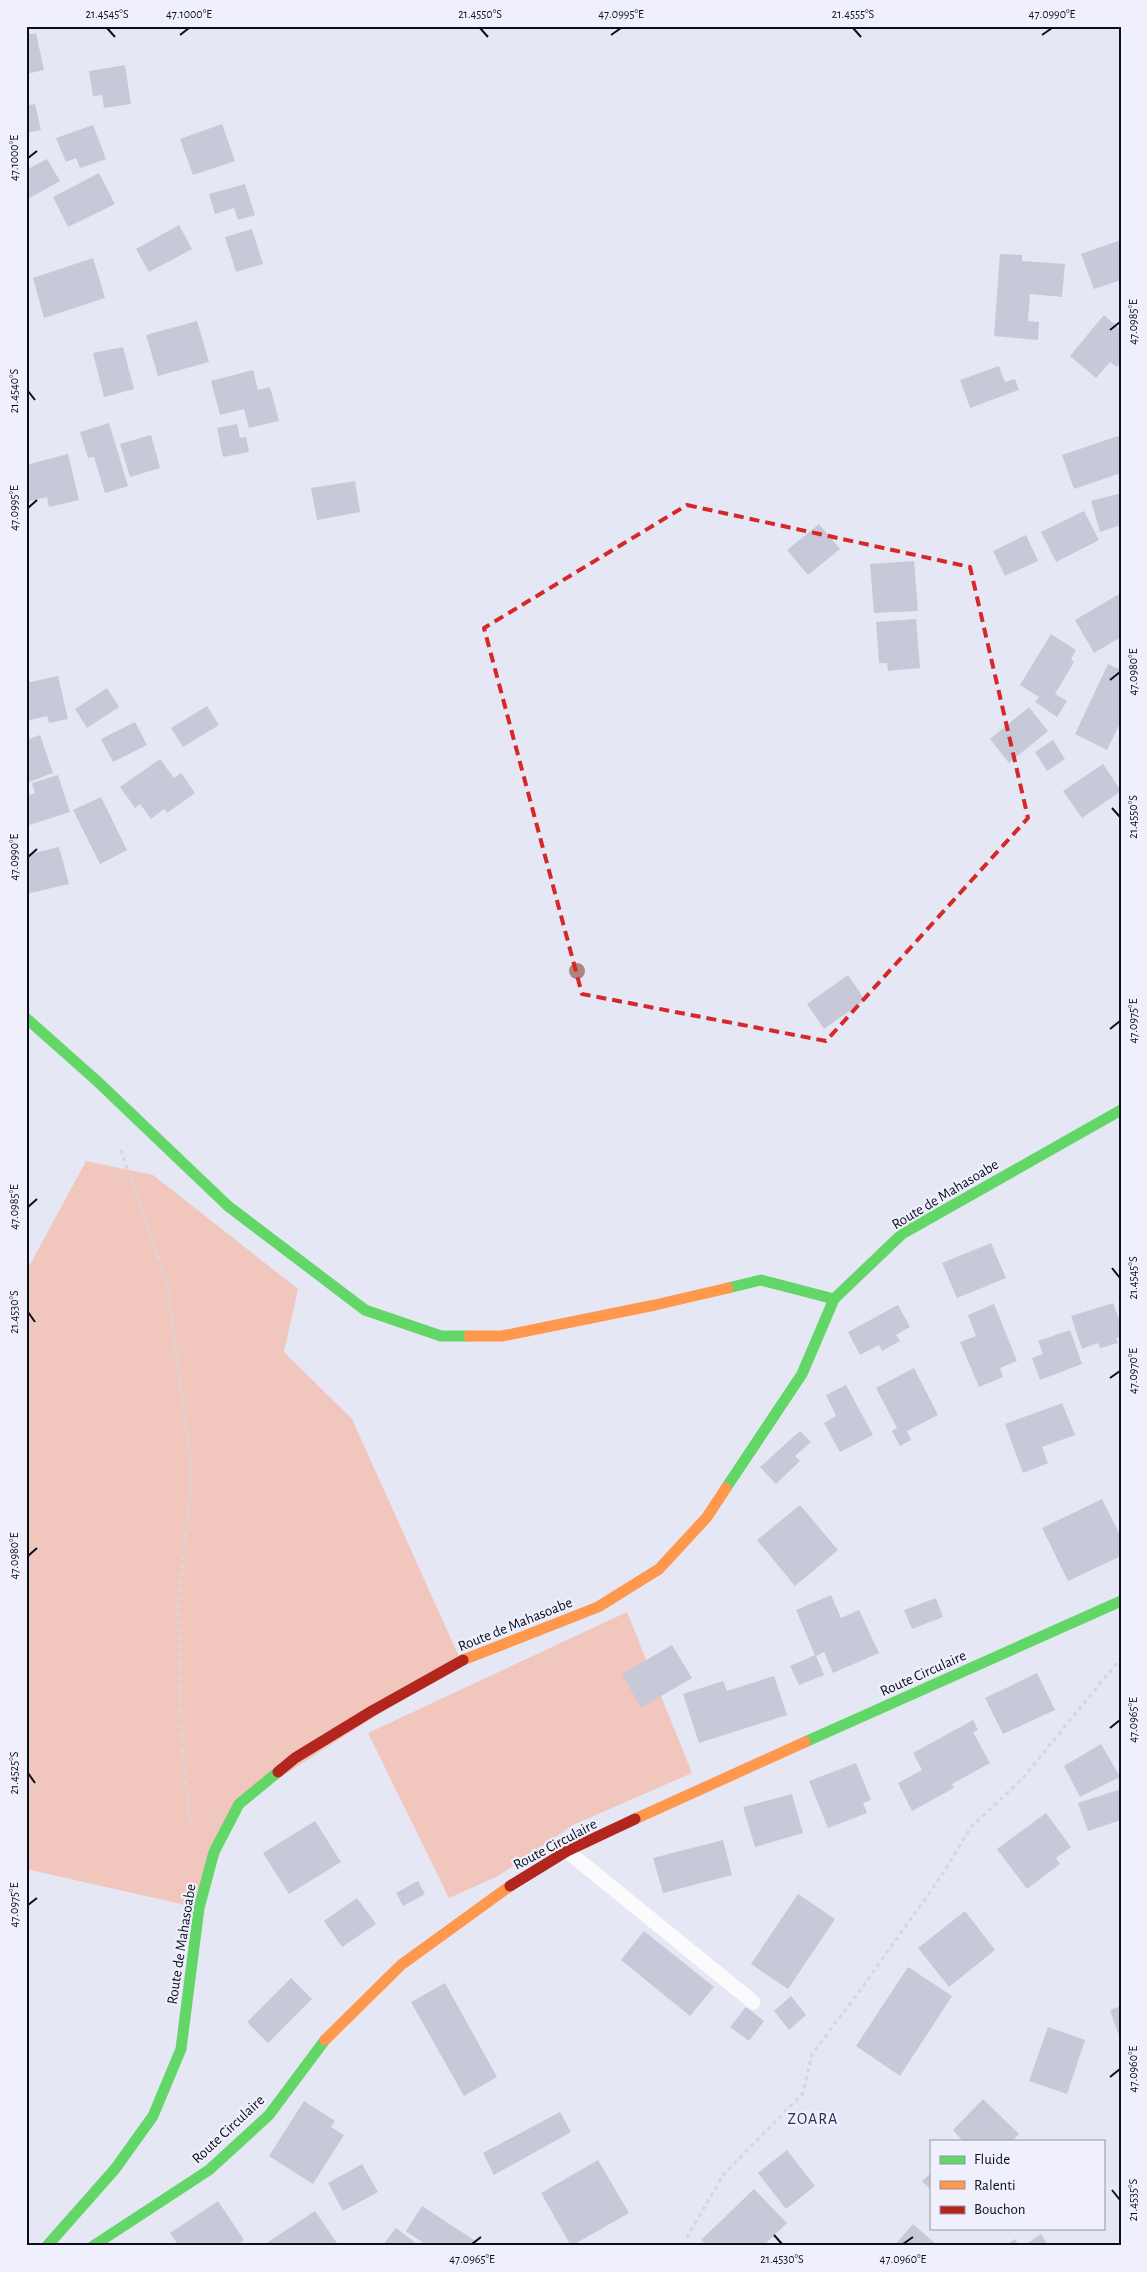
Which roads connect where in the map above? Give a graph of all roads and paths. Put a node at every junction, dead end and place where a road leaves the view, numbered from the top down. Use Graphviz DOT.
graph roads {
  1 [pos="26,1018"];
  2 [pos="1121,1110"];
  3 [pos="119,1145"];
  4 [pos="834,1300"];
  5 [pos="1121,1601"];
  6 [pos="1121,1658"];
  7 [pos="191,1832"];
  8 [pos="567,1851"];
  9 [pos="753,2002"];
  10 [pos="47,2246"];
  11 [pos="93,2246"];
  12 [pos="688,2246"];
  1 -- 4 [label="street"];
  2 -- 4 [label="street, Route de Mahasoabe"];
  3 -- 7 [label="path"];
  4 -- 10 [label="street, Route de Mahasoabe"];
  5 -- 8 [label="street, Route Circulaire"];
  6 -- 12 [label="path"];
  8 -- 9 [label="lane"];
  8 -- 11 [label="street, Route Circulaire"];
}
